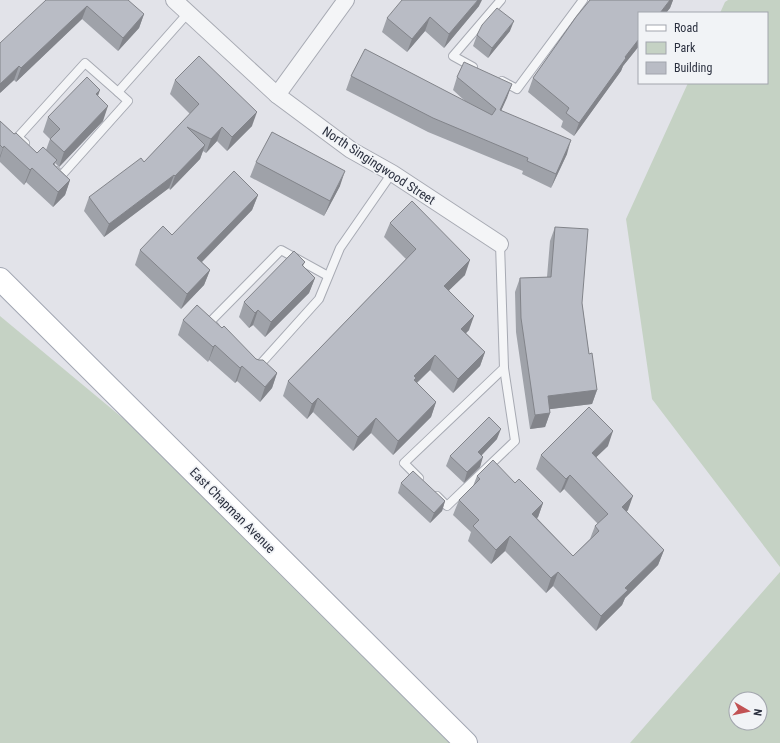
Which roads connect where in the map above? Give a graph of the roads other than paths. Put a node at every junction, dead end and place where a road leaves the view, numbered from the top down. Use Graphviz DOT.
graph roads {
  1 [pos="174,0"];
  2 [pos="346,0"];
  3 [pos="501,0"];
  4 [pos="583,0"];
  5 [pos="188,13"];
  6 [pos="479,70"];
  7 [pos="492,76"];
  8 [pos="118,92"];
  9 [pos="277,95"];
  10 [pos="29,147"];
  11 [pos="51,166"];
  12 [pos="392,173"];
  13 [pos="500,244"];
  14 [pos="328,276"];
  15 [pos="0,278"];
  16 [pos="220,333"];
  17 [pos="250,365"];
  18 [pos="504,368"];
  19 [pos="466,743"];
  1 -- 5 [label="street, North Singingwood Street"];
  2 -- 9 [label="street"];
  3 -- 6 [label="lane"];
  4 -- 7 [label="lane"];
  5 -- 8 [label="lane"];
  5 -- 9 [label="street, North Singingwood Street"];
  8 -- 10 [label="lane"];
  8 -- 11 [label="lane"];
  9 -- 12 [label="street, North Singingwood Street"];
  12 -- 13 [label="street, North Singingwood Street"];
  12 -- 14 [label="lane"];
  13 -- 18 [label="lane"];
  14 -- 16 [label="lane"];
  14 -- 17 [label="lane"];
  15 -- 19 [label="main road, East Chapman Avenue"];
  18 -- 18 [label="lane"];
}
